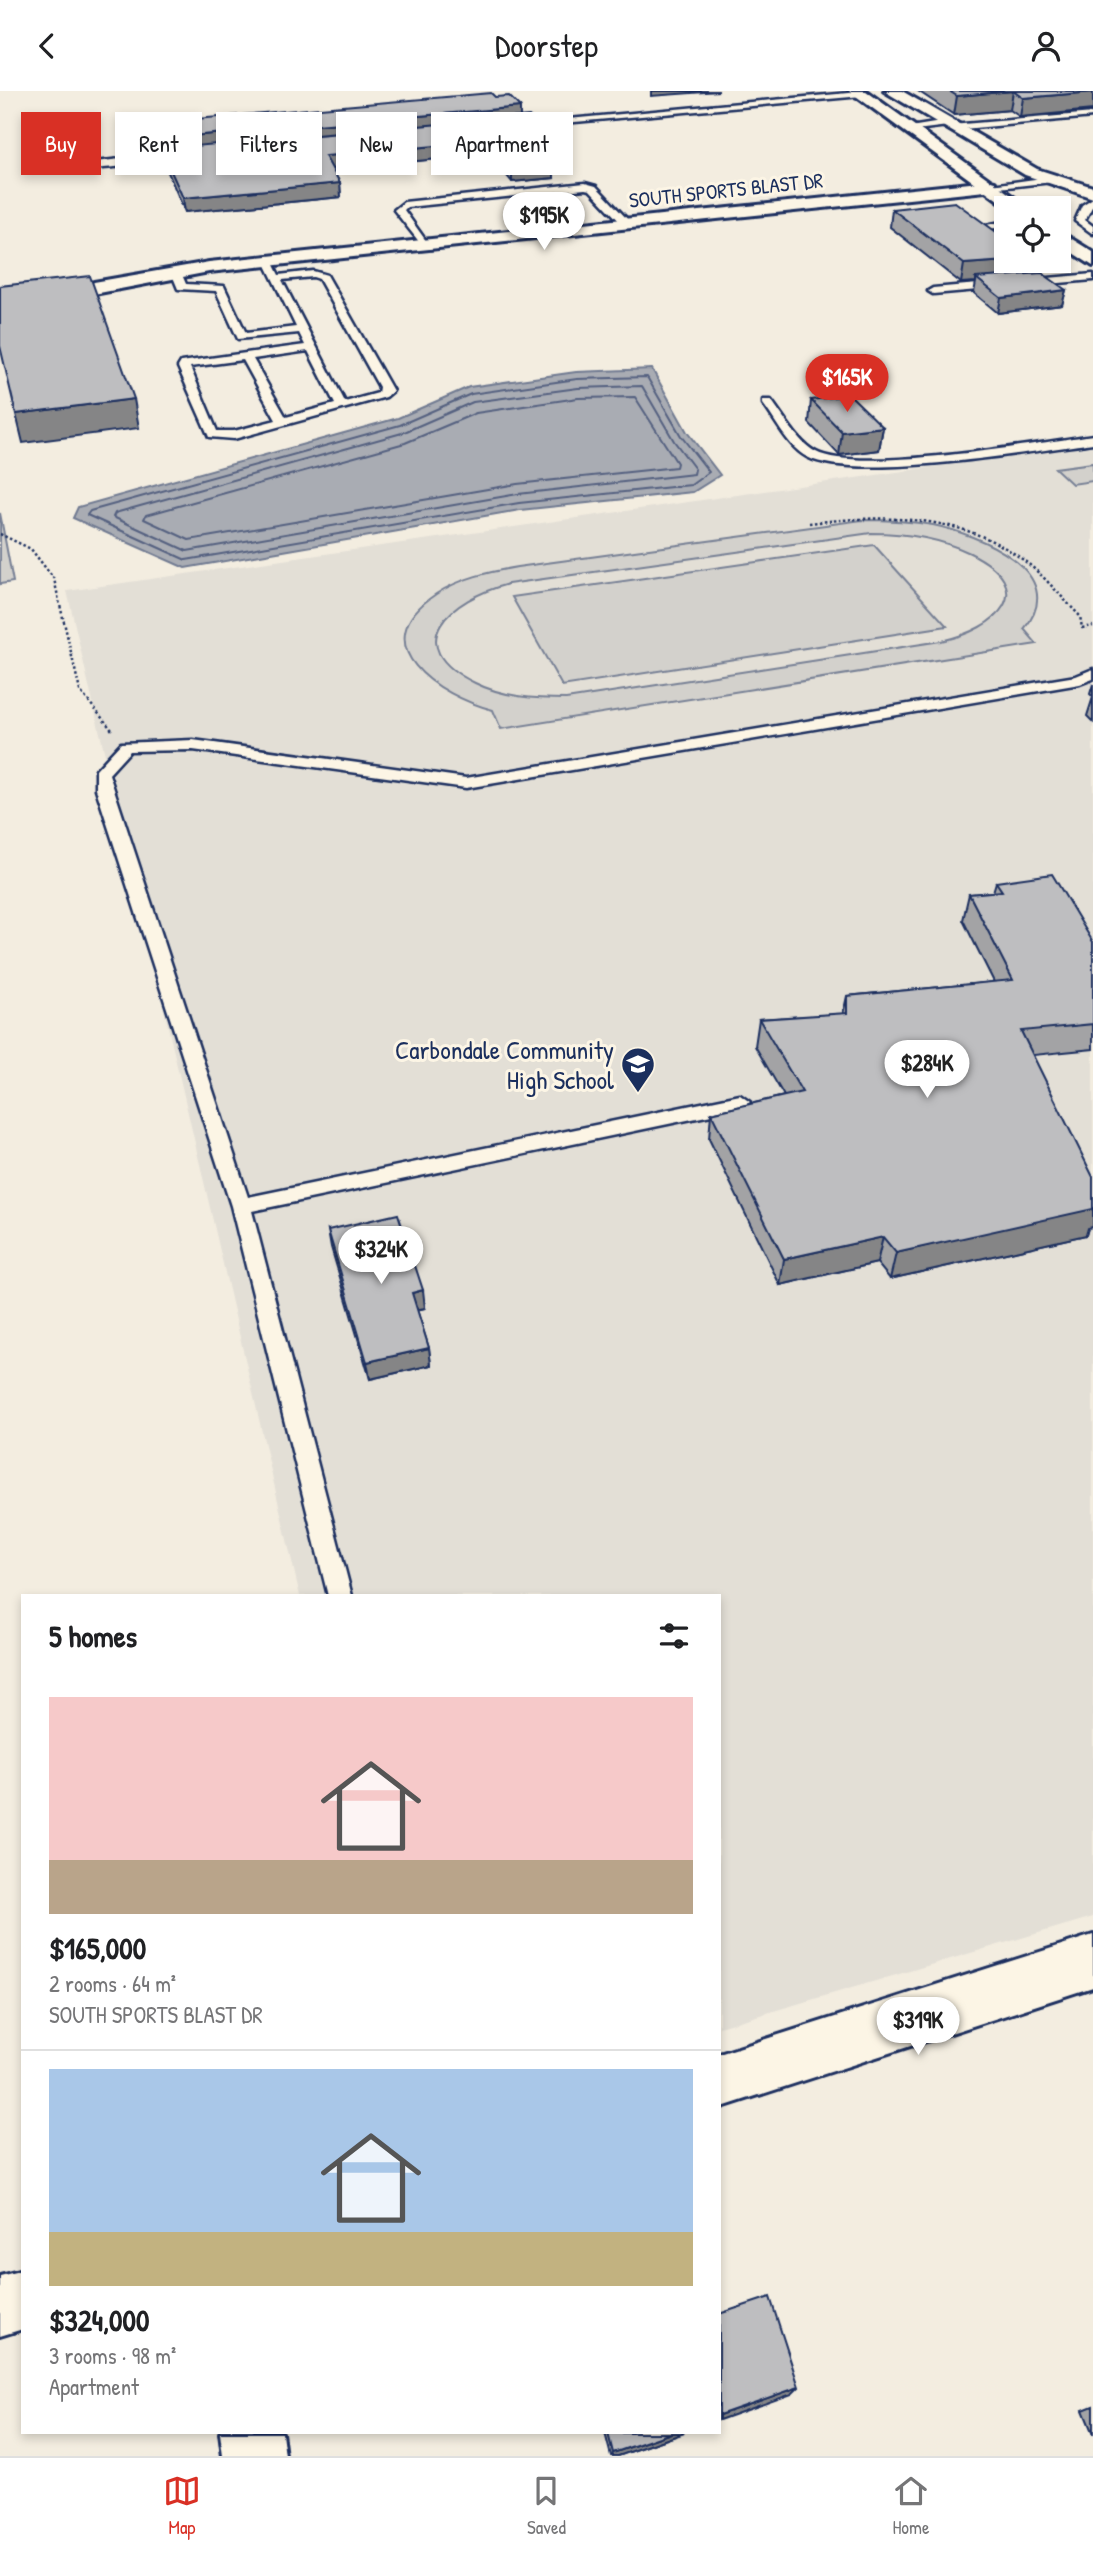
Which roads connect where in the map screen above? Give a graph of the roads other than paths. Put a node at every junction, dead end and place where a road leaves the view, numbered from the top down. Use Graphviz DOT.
graph roads {
  1 [pos="891,91"];
  2 [pos="858,92"];
  3 [pos="1093,115"];
  4 [pos="573,119"];
  5 [pos="956,126"];
  6 [pos="908,128"];
  7 [pos="1046,179"];
  8 [pos="989,186"];
  9 [pos="1093,193"];
  10 [pos="1003,196"];
  11 [pos="1093,201"];
  12 [pos="626,223"];
  13 [pos="994,225"];
  14 [pos="986,226"];
  15 [pos="1093,231"];
  16 [pos="424,245"];
  17 [pos="1071,245"];
  18 [pos="267,261"];
  19 [pos="1093,261"];
  20 [pos="176,272"];
  21 [pos="1093,277"];
  22 [pos="276,278"];
  23 [pos="86,289"];
  24 [pos="933,291"];
  25 [pos="301,330"];
  26 [pos="310,348"];
  27 [pos="246,355"];
  28 [pos="767,402"];
  29 [pos="342,406"];
  30 [pos="283,422"];
  31 [pos="1093,439"];
  32 [pos="1093,673"];
  33 [pos="740,1102"];
  34 [pos="241,1206"];
  35 [pos="339,1594"];
  36 [pos="1093,1961"];
  37 [pos="721,2080"];
  38 [pos="21,2300"];
  39 [pos="0,2306"];
  40 [pos="251,2434"];
  41 [pos="254,2456"];
  1 -- 5 [label="street"];
  2 -- 4 [label="lane"];
  2 -- 6 [label="street"];
  3 -- 5 [label="lane"];
  5 -- 6 [label="lane"];
  5 -- 7 [label="street"];
  6 -- 8 [label="street"];
  7 -- 8 [label="lane"];
  7 -- 9 [label="street"];
  8 -- 10 [label="street"];
  8 -- 12 [label="street, SOUTH SPORTS BLAST DR"];
  11 -- 15 [label="lane"];
  12 -- 16 [label="street, SOUTH SPORTS BLAST DR"];
  12 -- 16 [label="lane"];
  13 -- 14 [label="lane"];
  16 -- 18 [label="street, SOUTH SPORTS BLAST DR"];
  17 -- 19 [label="street"];
  18 -- 20 [label="street, SOUTH SPORTS BLAST DR"];
  18 -- 22 [label="lane"];
  20 -- 23 [label="street, SOUTH SPORTS BLAST DR"];
  20 -- 25 [label="lane"];
  21 -- 24 [label="lane"];
  22 -- 25 [label="lane"];
  22 -- 29 [label="lane"];
  25 -- 26 [label="lane"];
  26 -- 27 [label="lane"];
  26 -- 29 [label="lane"];
  27 -- 30 [label="lane"];
  27 -- 30 [label="lane"];
  28 -- 31 [label="lane"];
  29 -- 30 [label="lane"];
  32 -- 34 [label="lane"];
  33 -- 34 [label="lane"];
  34 -- 35 [label="lane"];
  36 -- 37 [label="street"];
  38 -- 39 [label="street"];
  40 -- 41 [label="street"];
}
